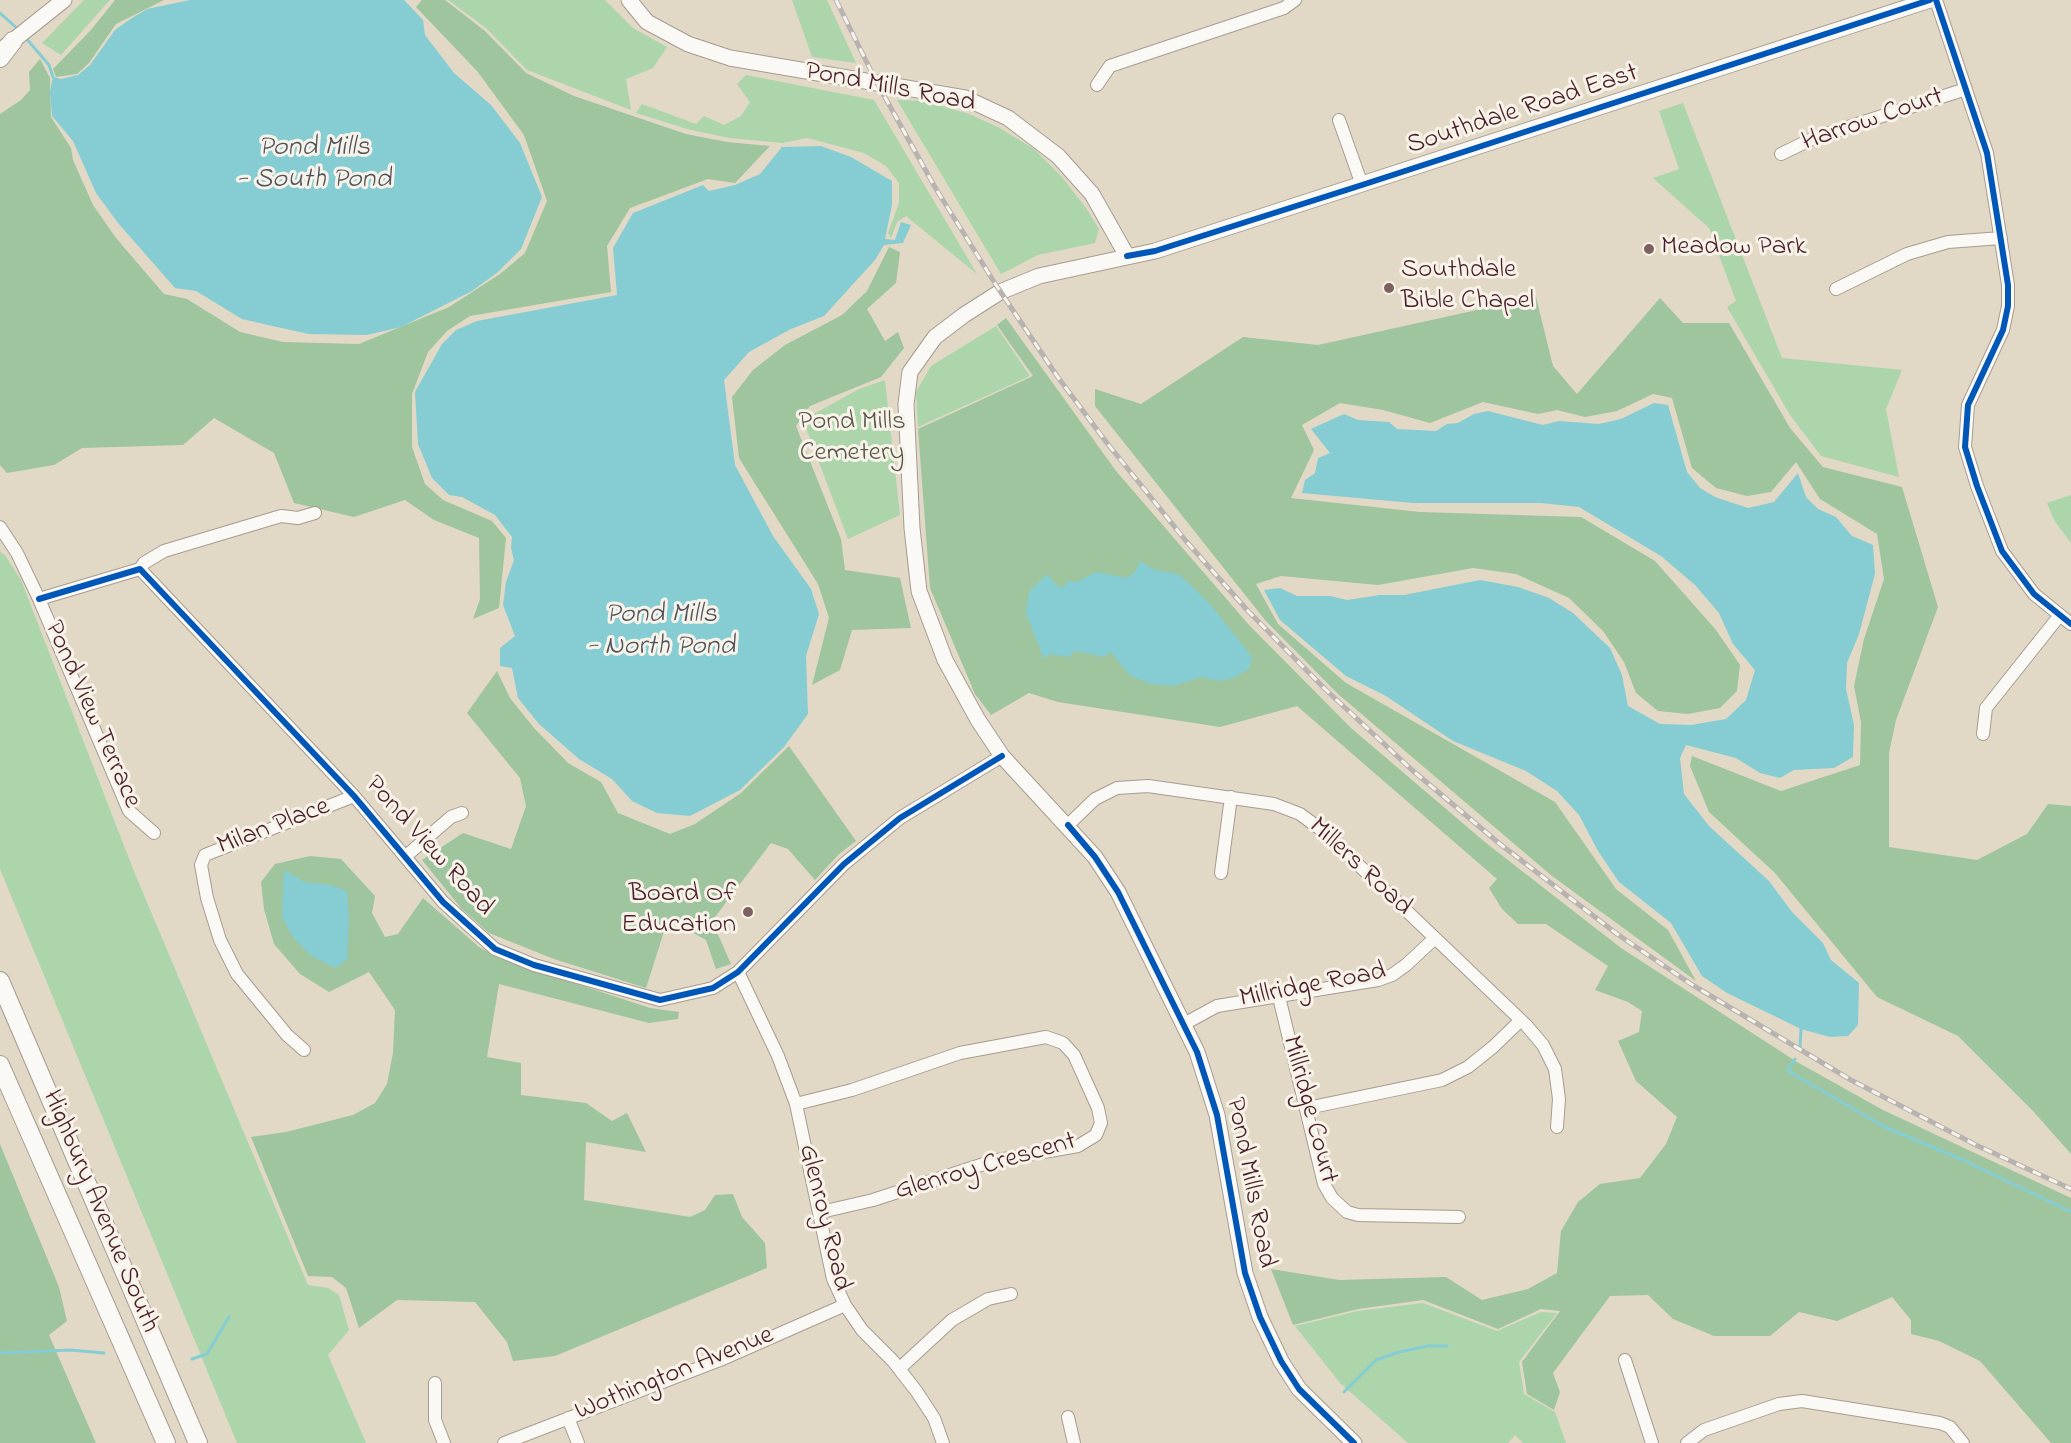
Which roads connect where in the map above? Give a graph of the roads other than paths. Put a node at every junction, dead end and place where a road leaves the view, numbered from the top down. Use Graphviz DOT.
graph roads {
  1 [pos="64,0"];
  2 [pos="629,0"];
  3 [pos="1295,0"];
  4 [pos="1930,0"];
  5 [pos="1936,0"];
  6 [pos="7,46"];
  7 [pos="0,58"];
  8 [pos="1097,85"];
  9 [pos="1966,89"];
  10 [pos="1339,120"];
  11 [pos="1781,154"];
  12 [pos="1362,185"];
  13 [pos="2001,238"];
  14 [pos="1127,256"];
  15 [pos="1836,289"];
  16 [pos="315,513"];
  17 [pos="0,527"];
  18 [pos="140,569"];
  19 [pos="39,599"];
  20 [pos="2060,615"];
  21 [pos="2071,624"];
  22 [pos="1983,734"];
  23 [pos="1002,756"];
  24 [pos="354,796"];
  25 [pos="1231,797"];
  26 [pos="462,813"];
  27 [pos="1068,825"];
  28 [pos="154,833"];
  29 [pos="406,856"];
  30 [pos="1221,873"];
  31 [pos="1435,938"];
  32 [pos="738,972"];
  33 [pos="0,981"];
  34 [pos="1279,997"];
  35 [pos="1521,1020"];
  36 [pos="1184,1024"];
  37 [pos="304,1050"];
  38 [pos="0,1065"];
  39 [pos="796,1104"];
  40 [pos="1307,1108"];
  41 [pos="1557,1127"];
  42 [pos="821,1212"];
  43 [pos="1459,1217"];
  44 [pos="1011,1294"];
  45 [pos="845,1305"];
  46 [pos="1625,1360"];
  47 [pos="899,1369"];
  48 [pos="435,1383"];
  49 [pos="1068,1417"];
  50 [pos="568,1418"];
  51 [pos="166,1443"];
  52 [pos="198,1443"];
  53 [pos="444,1443"];
  54 [pos="504,1443"];
  55 [pos="578,1443"];
  56 [pos="943,1443"];
  57 [pos="1074,1443"];
  58 [pos="1354,1443"];
  59 [pos="1652,1443"];
  60 [pos="1687,1443"];
  61 [pos="1963,1443"];
  1 -- 6 [label="main road"];
  2 -- 14 [label="main road, Pond Mills Road"];
  3 -- 8 [label="street"];
  4 -- 12 [label="main road, Southdale Road East"];
  5 -- 9 [label="street"];
  6 -- 7 [label="highway"];
  9 -- 11 [label="street, Harrow Court"];
  9 -- 13 [label="street"];
  10 -- 12 [label="street"];
  12 -- 14 [label="main road, Southdale Road East"];
  13 -- 15 [label="street"];
  13 -- 20 [label="street"];
  14 -- 23 [label="main road, Pond Mills Road"];
  16 -- 18 [label="street"];
  17 -- 19 [label="street, Pond View Terrace"];
  18 -- 19 [label="street"];
  18 -- 24 [label="street, Pond View Road"];
  19 -- 28 [label="street, Pond View Terrace"];
  20 -- 21 [label="street"];
  20 -- 22 [label="street"];
  23 -- 27 [label="main road, Pond Mills Road"];
  23 -- 32 [label="street, Pond View Road"];
  24 -- 29 [label="street, Pond View Road"];
  24 -- 37 [label="street, Milan Place"];
  25 -- 27 [label="street, Millers Road"];
  25 -- 30 [label="street"];
  25 -- 31 [label="street, Millers Road"];
  26 -- 29 [label="street"];
  27 -- 36 [label="main road, Pond Mills Road"];
  29 -- 32 [label="street, Pond View Road"];
  31 -- 34 [label="street, Millridge Road"];
  31 -- 35 [label="street, Millers Road"];
  32 -- 39 [label="street, Glenroy Road"];
  33 -- 52 [label="highway, Highbury Avenue South"];
  34 -- 36 [label="street, Millridge Road"];
  34 -- 40 [label="street, Millridge Court"];
  35 -- 40 [label="street"];
  35 -- 41 [label="street, Millers Road"];
  36 -- 58 [label="main road, Pond Mills Road"];
  38 -- 51 [label="highway, Highbury Avenue South"];
  39 -- 42 [label="street, Glenroy Road"];
  39 -- 42 [label="street, Glenroy Crescent"];
  40 -- 43 [label="street, Millridge Court"];
  42 -- 45 [label="street, Glenroy Road"];
  44 -- 47 [label="street"];
  45 -- 47 [label="street, Glenroy Road"];
  45 -- 50 [label="street, Wothington Avenue"];
  46 -- 59 [label="street"];
  47 -- 56 [label="street, Glenroy Road"];
  48 -- 53 [label="street"];
  49 -- 57 [label="street"];
  50 -- 54 [label="street, Wothington Avenue"];
  50 -- 55 [label="street"];
  60 -- 61 [label="street"];
}
